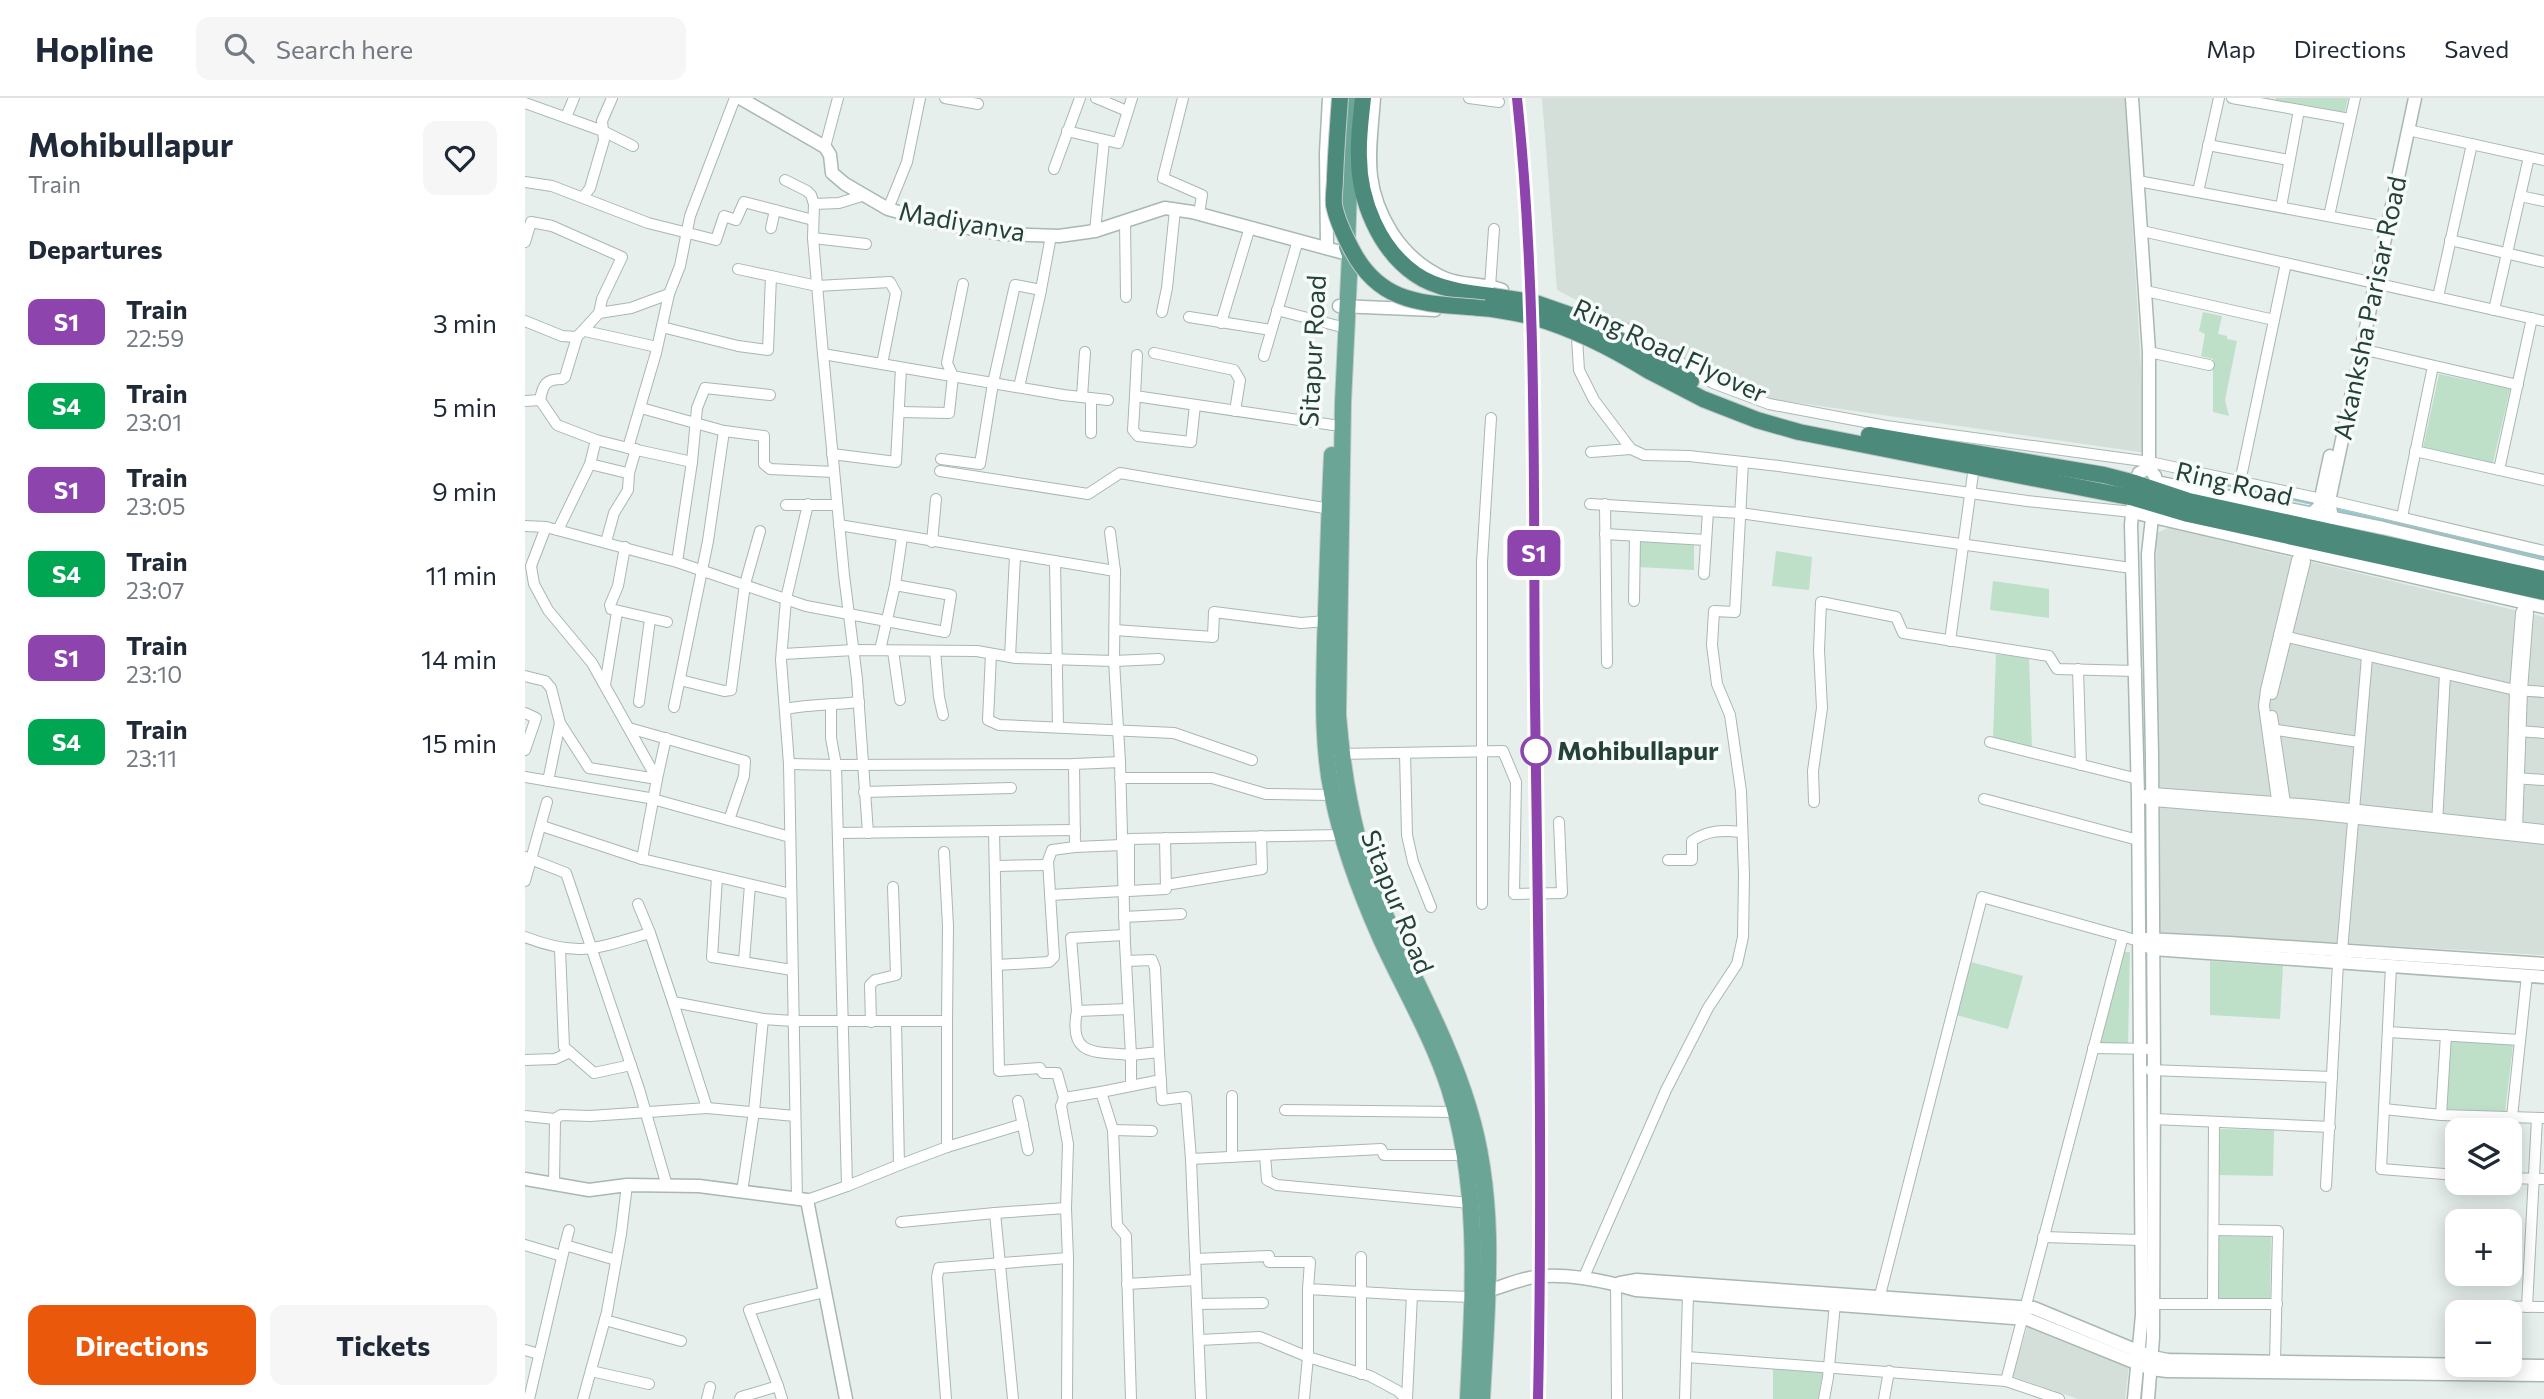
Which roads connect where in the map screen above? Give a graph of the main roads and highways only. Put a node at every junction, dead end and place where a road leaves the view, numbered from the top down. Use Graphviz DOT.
graph roads {
  1 [pos="1340,98"];
  2 [pos="1352,98"];
  3 [pos="1363,98"];
  4 [pos="1343,306"];
  5 [pos="1652,365"];
  6 [pos="1913,441"];
  7 [pos="1974,466"];
  8 [pos="2134,498"];
  9 [pos="2154,498"];
  10 [pos="2544,579"];
  11 [pos="2544,593"];
  12 [pos="1333,754"];
  13 [pos="1480,1294"];
  14 [pos="1468,1399"];
  15 [pos="1482,1399"];
  1 -- 5 [label="highway, Ring Road Flyover, bridge"];
  2 -- 4 [label="main road, Sitapur Road"];
  3 -- 5 [label="highway, Ring Road Flyover, bridge"];
  4 -- 12 [label="main road, Sitapur Road"];
  4 -- 12 [label="main road, Sitapur Road"];
  5 -- 6 [label="highway, Ring Road Flyover"];
  5 -- 7 [label="highway, Ring Road Flyover"];
  6 -- 8 [label="highway, Ring Road"];
  7 -- 8 [label="highway, Ring Road"];
  8 -- 9 [label="highway, Ring Road"];
  9 -- 10 [label="highway, Ring Road"];
  9 -- 11 [label="highway, Ring Road"];
  12 -- 13 [label="main road, Sitapur Road"];
  12 -- 13 [label="main road, Sitapur Road"];
  13 -- 14 [label="main road, Sitapur Road"];
  13 -- 15 [label="main road, Sitapur Road"];
}
